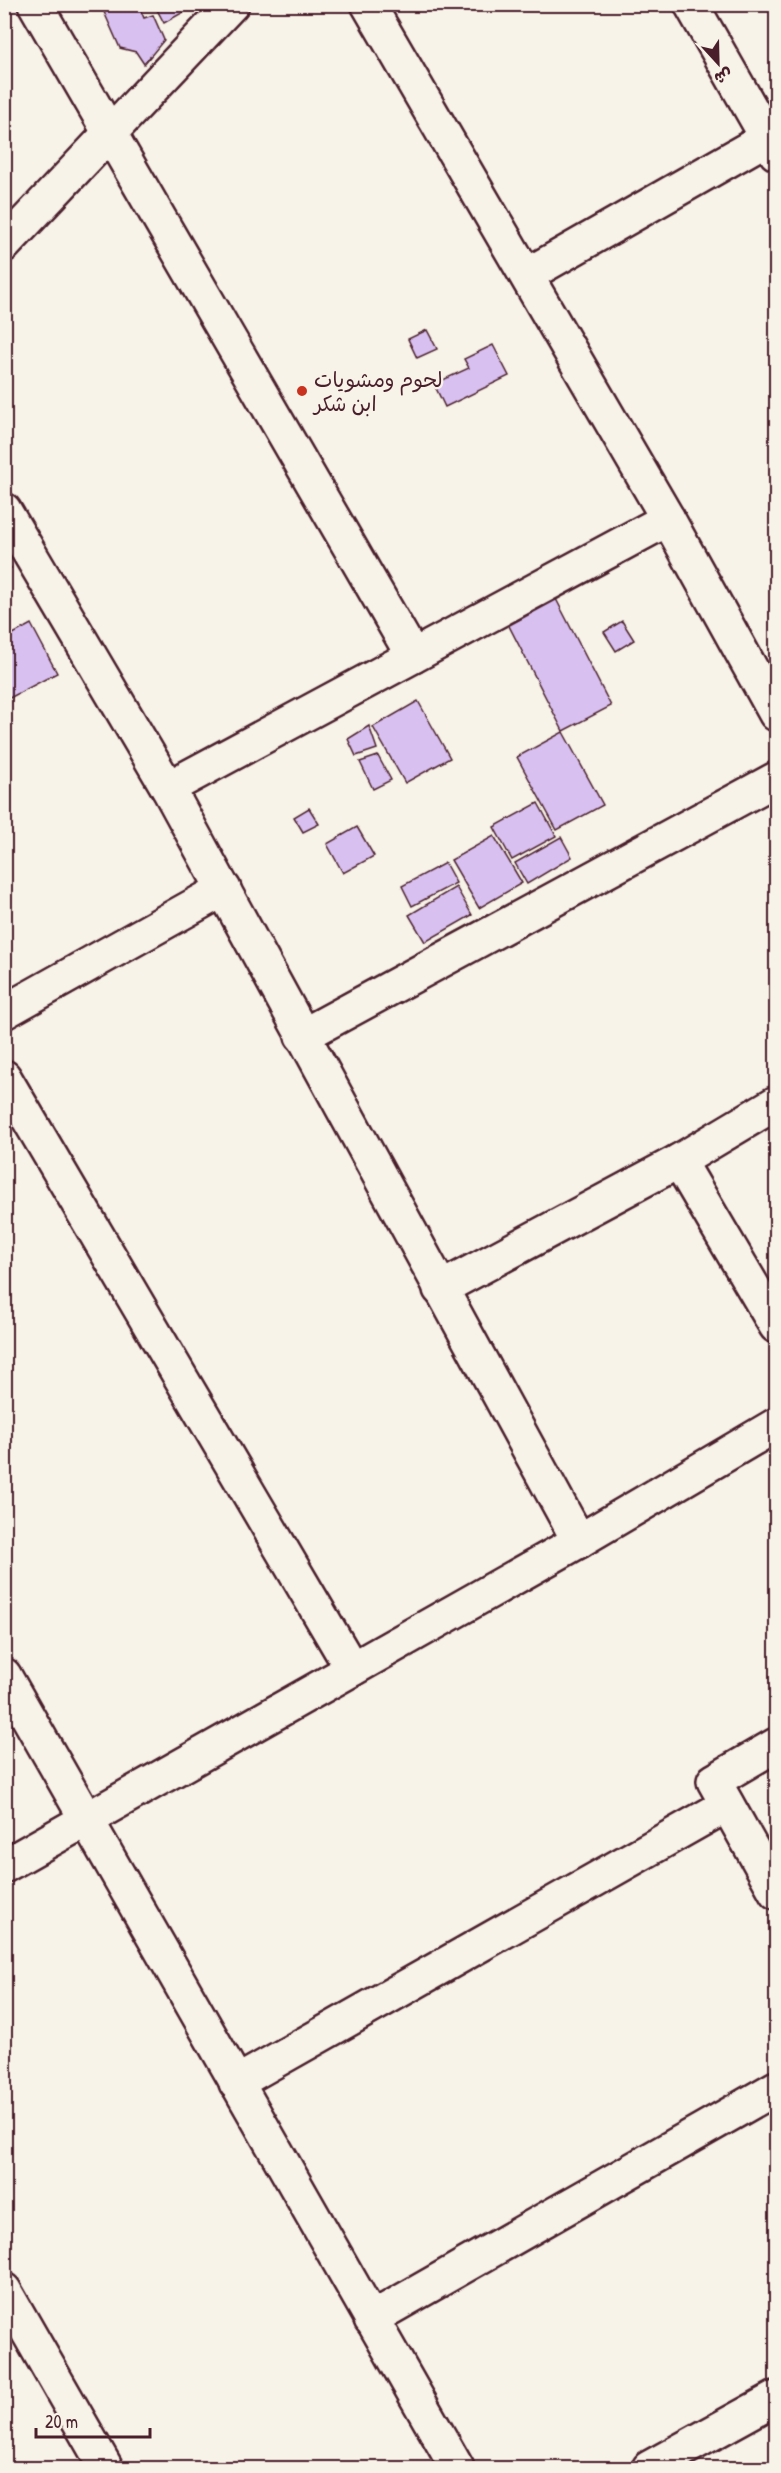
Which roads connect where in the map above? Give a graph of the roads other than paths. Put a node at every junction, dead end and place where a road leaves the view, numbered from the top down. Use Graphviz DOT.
graph roads {
  1 [pos="35,4"];
  2 [pos="232,4"];
  3 [pos="368,4"];
  4 [pos="692,4"];
  5 [pos="110,135"];
  6 [pos="774,141"];
  7 [pos="4,245"];
  8 [pos="527,275"];
  9 [pos="4,510"];
  10 [pos="668,519"];
  11 [pos="413,656"];
  12 [pos="777,714"];
  13 [pos="777,779"];
  14 [pos="168,788"];
  15 [pos="224,889"];
  16 [pos="4,1012"];
  17 [pos="302,1036"];
  18 [pos="4,1077"];
  19 [pos="777,1103"];
  20 [pos="680,1161"];
  21 [pos="440,1288"];
  22 [pos="777,1326"];
  23 [pos="777,1425"];
  24 [pos="579,1541"];
  25 [pos="352,1669"];
  26 [pos="4,1675"];
  27 [pos="777,1745"];
  28 [pos="727,1805"];
  29 [pos="85,1819"];
  30 [pos="4,1866"];
  31 [pos="777,1892"];
  32 [pos="236,2083"];
  33 [pos="777,2088"];
  34 [pos="8,2305"];
  35 [pos="371,2319"];
  36 [pos="777,2398"];
  37 [pos="106,2469"];
  38 [pos="457,2469"];
  39 [pos="649,2469"];
  1 -- 5 [label="street"];
  2 -- 5 [label="street"];
  3 -- 8 [label="street"];
  4 -- 6 [label="street"];
  5 -- 7 [label="street"];
  5 -- 11 [label="street"];
  6 -- 8 [label="street"];
  8 -- 10 [label="street"];
  9 -- 14 [label="street"];
  10 -- 11 [label="street"];
  10 -- 12 [label="street"];
  11 -- 14 [label="street"];
  13 -- 17 [label="street"];
  14 -- 15 [label="street"];
  15 -- 16 [label="street"];
  15 -- 17 [label="street"];
  17 -- 21 [label="street"];
  18 -- 25 [label="street"];
  19 -- 20 [label="street"];
  20 -- 21 [label="street"];
  20 -- 22 [label="street"];
  21 -- 24 [label="street"];
  23 -- 24 [label="street"];
  24 -- 25 [label="street"];
  25 -- 29 [label="street"];
  26 -- 29 [label="street"];
  27 -- 28 [label="street"];
  28 -- 31 [label="street"];
  28 -- 32 [label="street"];
  29 -- 30 [label="street"];
  29 -- 32 [label="street"];
  32 -- 35 [label="street"];
  33 -- 35 [label="street"];
  34 -- 37 [label="street"];
  35 -- 38 [label="street"];
  36 -- 39 [label="street"];
}
